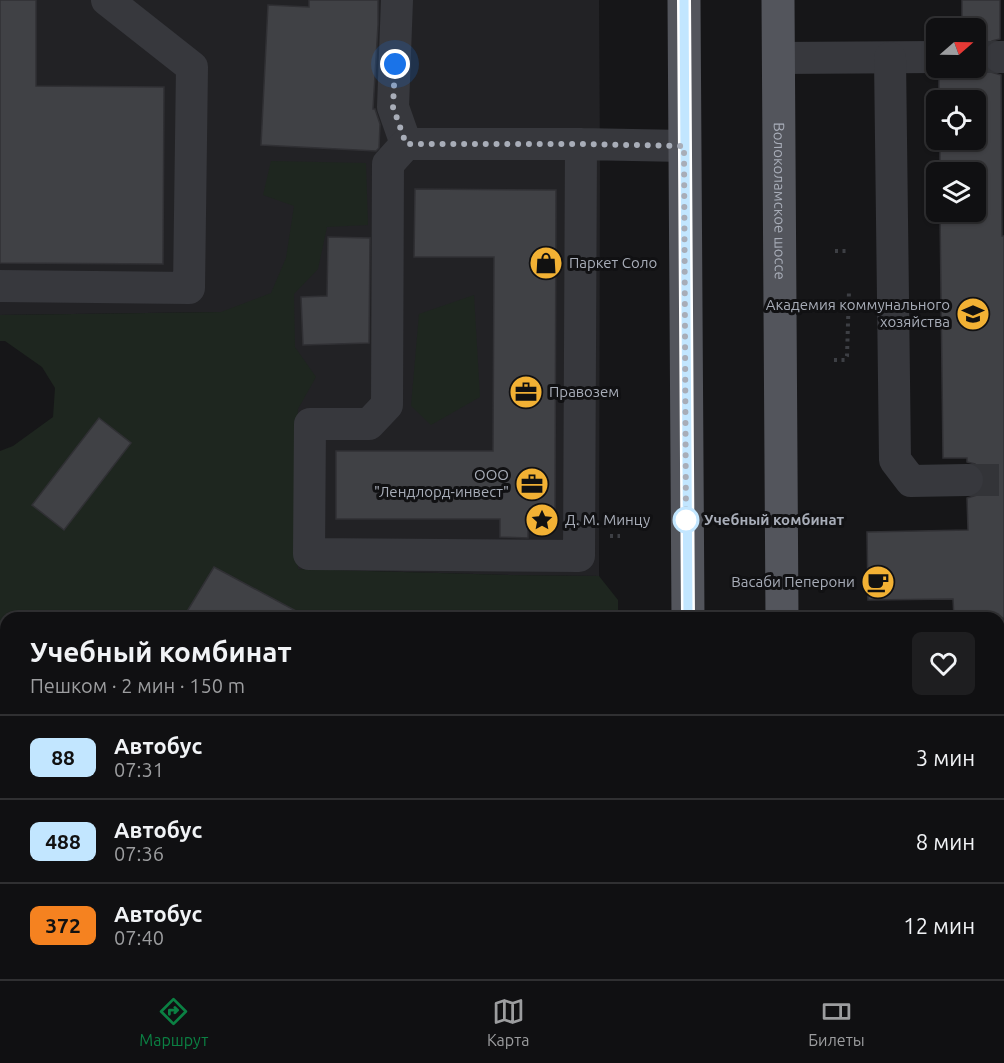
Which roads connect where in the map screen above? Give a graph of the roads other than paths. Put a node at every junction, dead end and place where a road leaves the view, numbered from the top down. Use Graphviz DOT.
graph roads {
  1 [pos="107,0"];
  2 [pos="397,0"];
  3 [pos="684,0"];
  4 [pos="778,0"];
  5 [pos="926,57"];
  6 [pos="779,58"];
  7 [pos="890,58"];
  8 [pos="406,144"];
  9 [pos="581,144"];
  10 [pos="684,146"];
  11 [pos="0,286"];
  12 [pos="967,480"];
  13 [pos="688,612"];
  14 [pos="782,612"];
  1 -- 11 [label="lane"];
  2 -- 8 [label="lane"];
  3 -- 10 [label="main road"];
  4 -- 6 [label="main road, Волоколамское шоссе"];
  5 -- 7 [label="lane"];
  6 -- 7 [label="lane"];
  6 -- 14 [label="main road, Волоколамское шоссе"];
  7 -- 12 [label="lane"];
  8 -- 9 [label="lane"];
  8 -- 9 [label="lane"];
  9 -- 10 [label="lane"];
  10 -- 13 [label="main road"];
}
